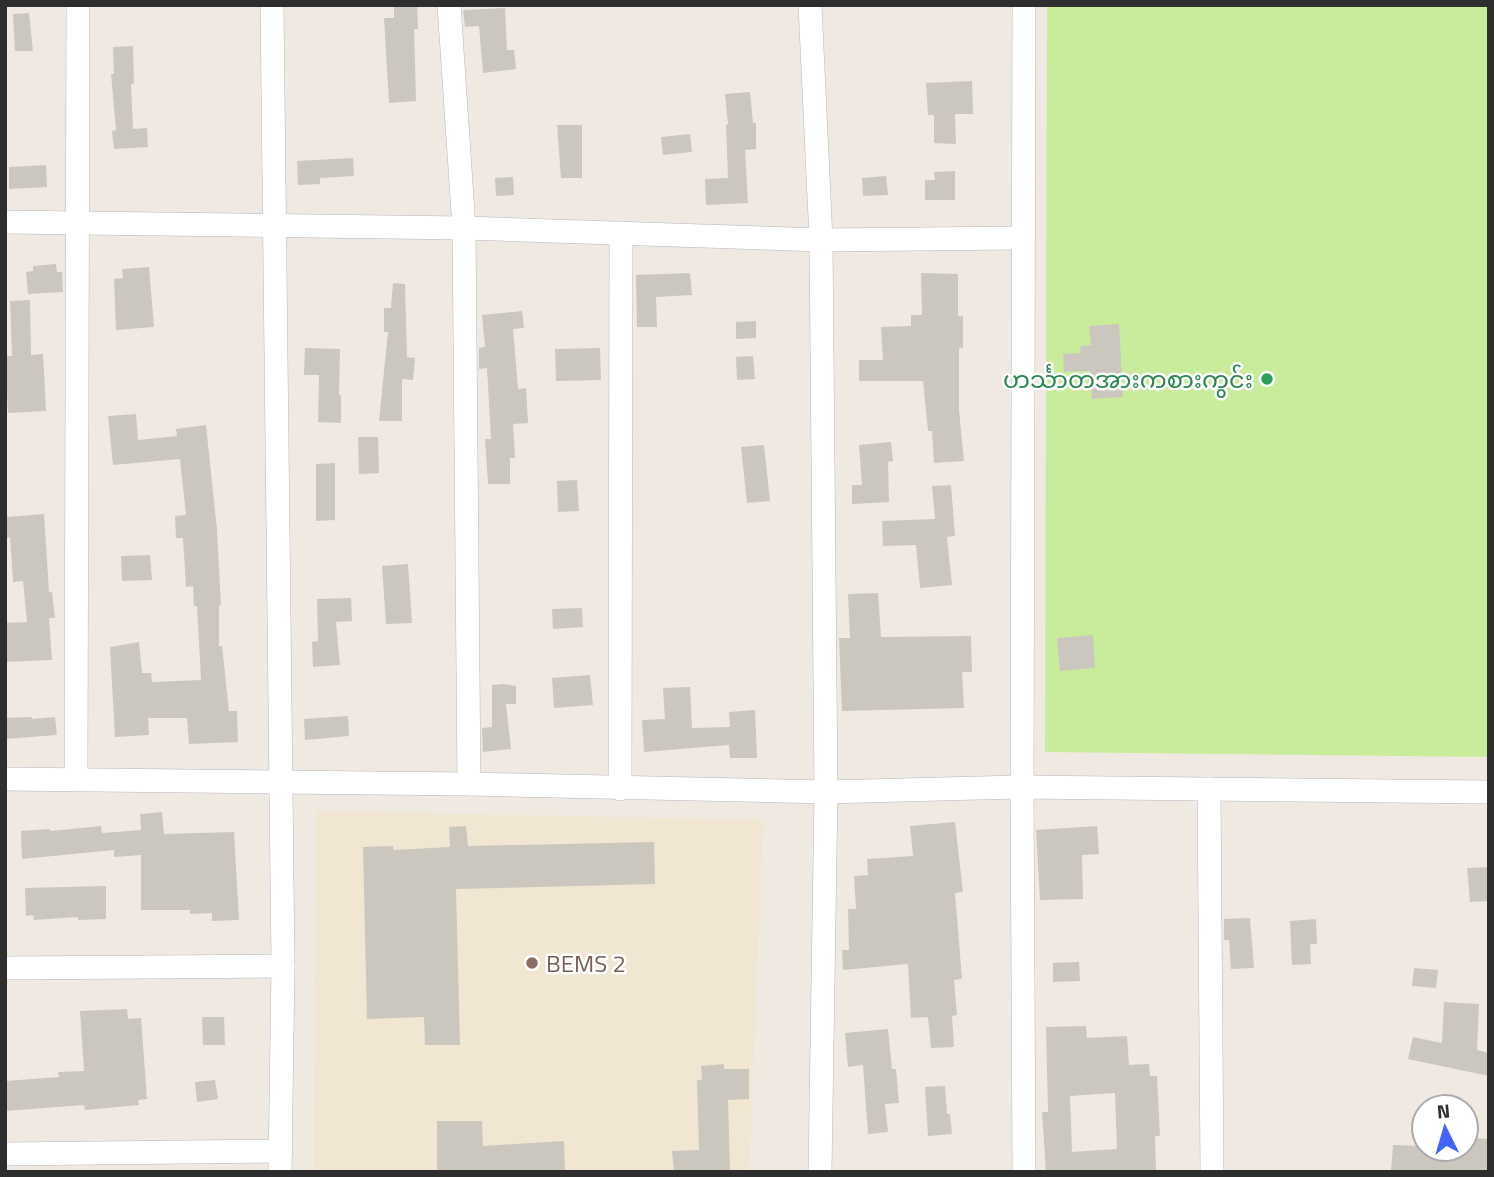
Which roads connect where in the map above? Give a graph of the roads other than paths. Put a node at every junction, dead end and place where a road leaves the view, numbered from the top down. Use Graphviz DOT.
graph roads {
  1 [pos="78,5"];
  2 [pos="272,5"];
  3 [pos="449,5"];
  4 [pos="810,5"];
  5 [pos="1024,5"];
  6 [pos="5,222"];
  7 [pos="79,223"];
  8 [pos="274,226"];
  9 [pos="464,228"];
  10 [pos="621,233"];
  11 [pos="1023,238"];
  12 [pos="821,240"];
  13 [pos="76,778"];
  14 [pos="5,779"];
  15 [pos="280,783"];
  16 [pos="470,784"];
  17 [pos="1022,787"];
  18 [pos="620,789"];
  19 [pos="1209,789"];
  20 [pos="826,792"];
  21 [pos="1489,792"];
  22 [pos="283,966"];
  23 [pos="5,968"];
  24 [pos="5,1154"];
  25 [pos="280,1161"];
  26 [pos="820,1172"];
  27 [pos="1024,1172"];
  28 [pos="1212,1172"];
  1 -- 7 [label="street"];
  2 -- 8 [label="street"];
  3 -- 9 [label="street"];
  4 -- 12 [label="street"];
  5 -- 11 [label="street"];
  6 -- 7 [label="street"];
  7 -- 8 [label="street"];
  7 -- 13 [label="street"];
  8 -- 9 [label="street"];
  8 -- 15 [label="street"];
  9 -- 10 [label="street"];
  9 -- 16 [label="street"];
  10 -- 12 [label="street"];
  10 -- 18 [label="street"];
  11 -- 12 [label="street"];
  11 -- 17 [label="street"];
  12 -- 20 [label="street"];
  13 -- 14 [label="street"];
  13 -- 15 [label="street"];
  15 -- 16 [label="street"];
  15 -- 22 [label="street"];
  16 -- 18 [label="street"];
  17 -- 19 [label="street"];
  17 -- 20 [label="street"];
  17 -- 27 [label="street"];
  18 -- 20 [label="street"];
  19 -- 21 [label="street"];
  19 -- 28 [label="street"];
  20 -- 26 [label="street"];
  22 -- 23 [label="street"];
  22 -- 25 [label="street"];
  24 -- 25 [label="street"];
}
